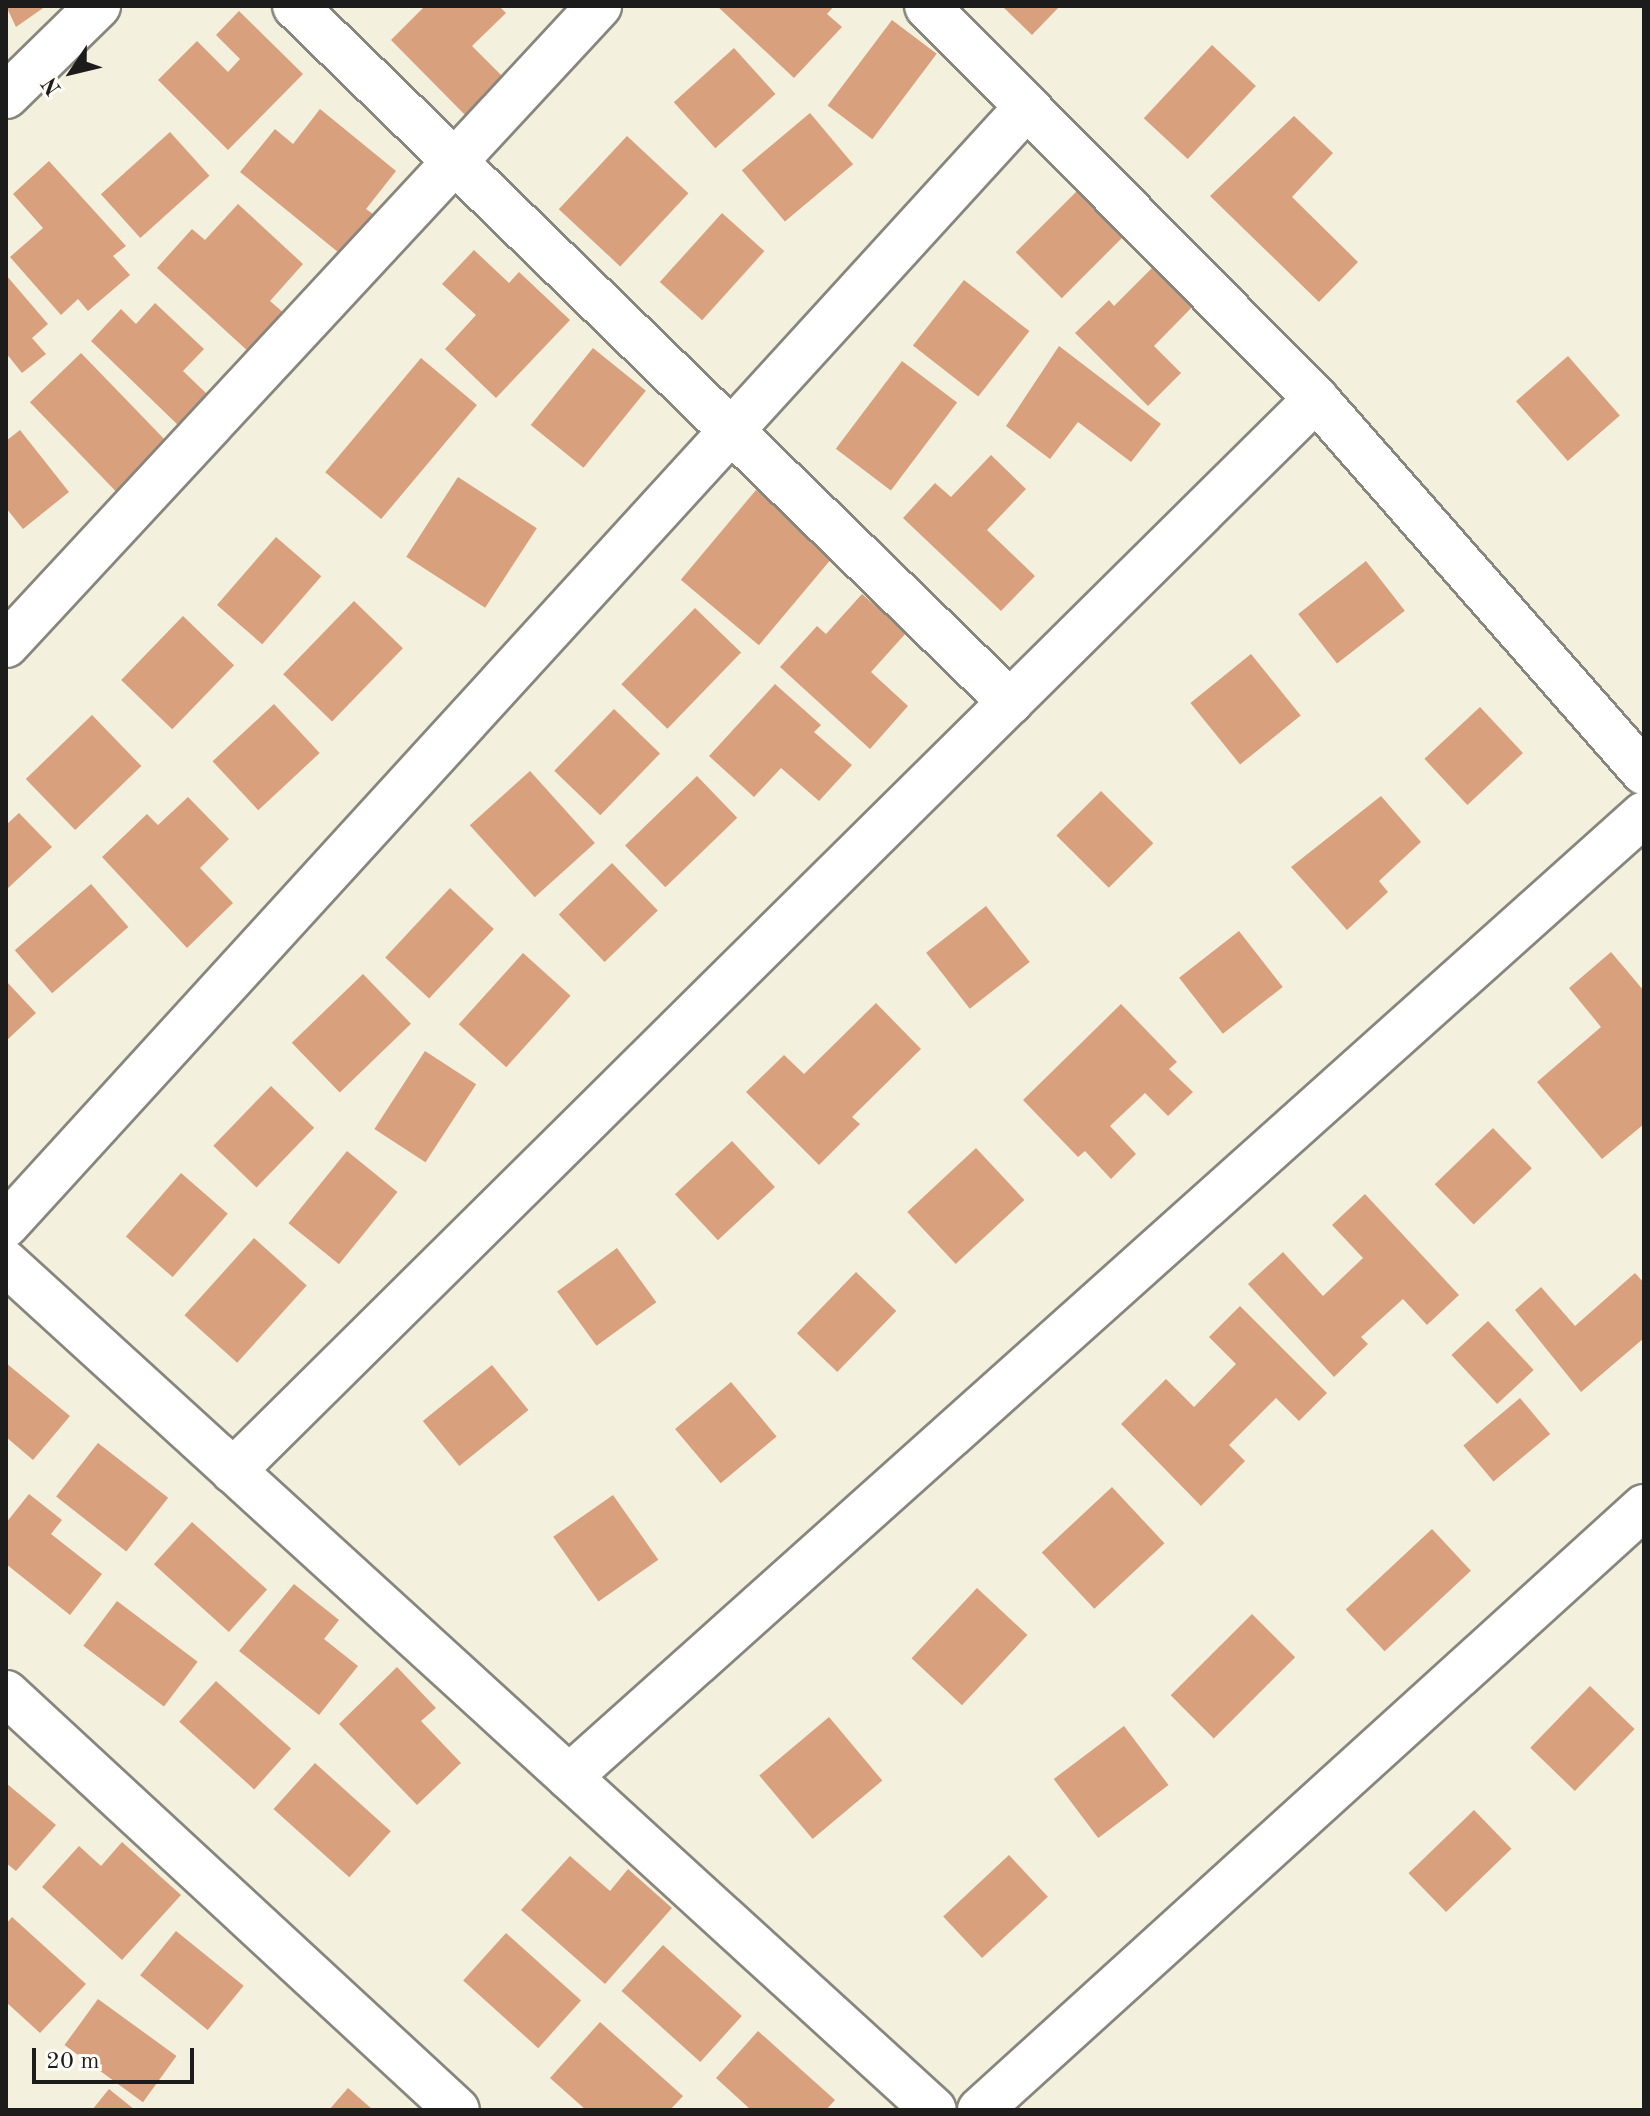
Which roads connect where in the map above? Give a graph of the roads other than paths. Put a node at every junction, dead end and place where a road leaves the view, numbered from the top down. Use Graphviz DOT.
graph roads {
  1 [pos="98,6"];
  2 [pos="295,6"];
  3 [pos="599,6"];
  4 [pos="927,6"];
  5 [pos="6,96"];
  6 [pos="1027,107"];
  7 [pos="455,162"];
  8 [pos="1316,399"];
  9 [pos="731,430"];
  10 [pos="6,645"];
  11 [pos="1010,702"];
  12 [pos="1644,772"];
  13 [pos="1644,814"];
  14 [pos="6,1225"];
  15 [pos="6,1263"];
  16 [pos="233,1471"];
  17 [pos="1644,1507"];
  18 [pos="6,1693"];
  19 [pos="569,1777"];
  20 [pos="457,2110"];
  21 [pos="934,2110"];
  22 [pos="980,2110"];
  1 -- 5 [label="street"];
  2 -- 7 [label="street"];
  3 -- 7 [label="street"];
  4 -- 6 [label="street"];
  6 -- 8 [label="street"];
  6 -- 9 [label="street"];
  7 -- 9 [label="street"];
  7 -- 10 [label="street"];
  8 -- 11 [label="street"];
  8 -- 12 [label="street"];
  9 -- 11 [label="street"];
  9 -- 14 [label="street"];
  11 -- 16 [label="street"];
  13 -- 19 [label="street"];
  15 -- 16 [label="street"];
  16 -- 19 [label="street"];
  17 -- 22 [label="street"];
  18 -- 20 [label="street"];
  19 -- 21 [label="street"];
}
